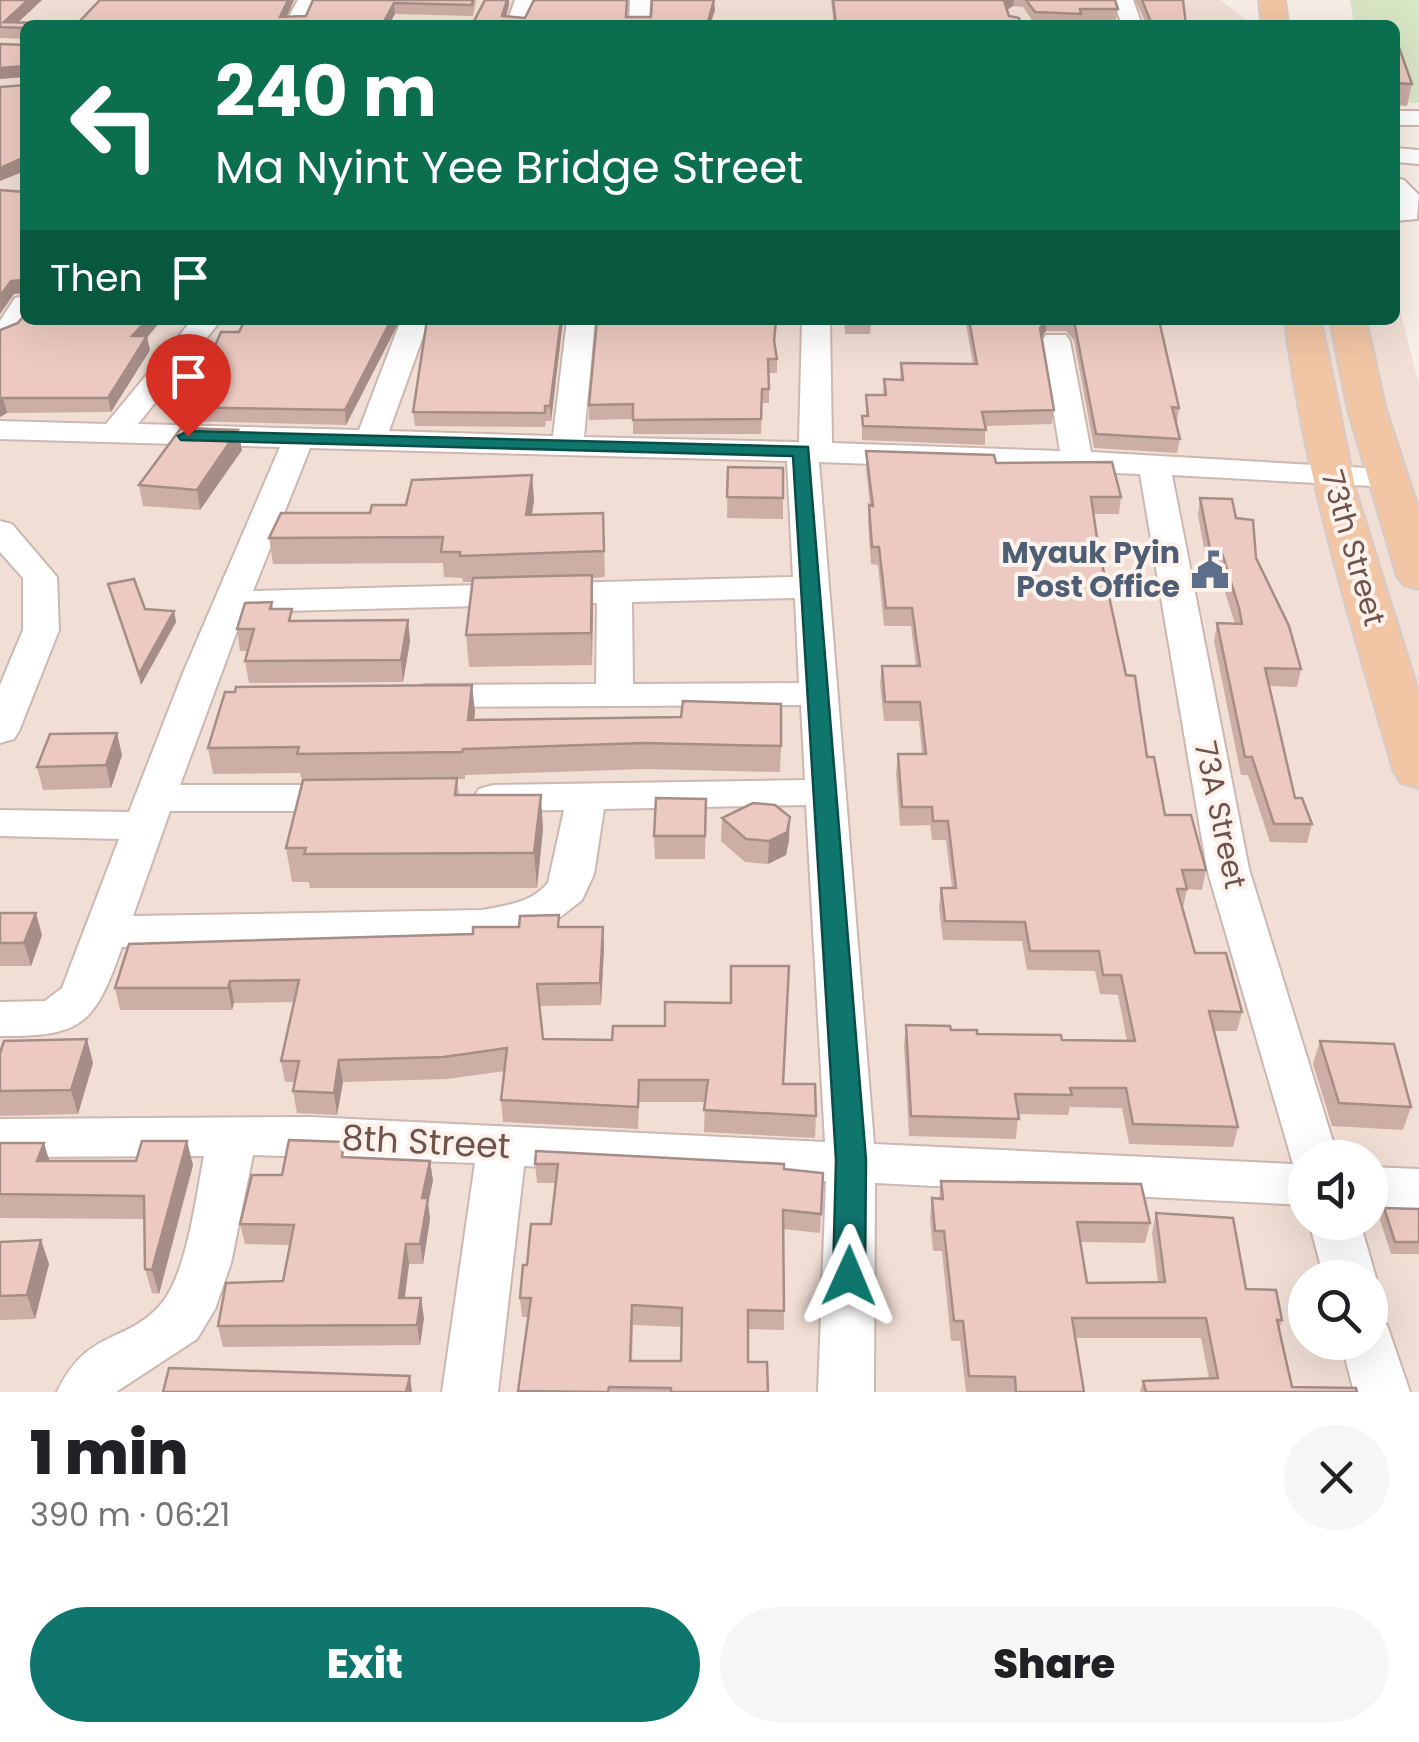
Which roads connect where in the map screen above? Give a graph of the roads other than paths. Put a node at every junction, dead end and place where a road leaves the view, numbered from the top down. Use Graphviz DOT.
graph roads {
  1 [pos="20,312"];
  2 [pos="203,325"];
  3 [pos="413,325"];
  4 [pos="580,325"];
  5 [pos="816,325"];
  6 [pos="1304,325"];
  7 [pos="1349,325"];
  8 [pos="0,334"];
  9 [pos="1056,341"];
  10 [pos="0,430"];
  11 [pos="114,434"];
  12 [pos="372,439"];
  13 [pos="298,440"];
  14 [pos="568,444"];
  15 [pos="810,451"];
  16 [pos="1077,461"];
  17 [pos="1154,465"];
  18 [pos="1330,472"];
  19 [pos="1390,478"];
  20 [pos="0,532"];
  21 [pos="1419,576"];
  22 [pos="812,587"];
  23 [pos="614,592"];
  24 [pos="231,602"];
  25 [pos="818,694"];
  26 [pos="615,695"];
  27 [pos="384,696"];
  28 [pos="0,731"];
  29 [pos="1419,772"];
  30 [pos="826,792"];
  31 [pos="586,796"];
  32 [pos="388,798"];
  33 [pos="447,798"];
  34 [pos="150,812"];
  35 [pos="0,822"];
  36 [pos="106,932"];
  37 [pos="0,1019"];
  38 [pos="233,1136"];
  39 [pos="0,1138"];
  40 [pos="1309,1140"];
  41 [pos="502,1146"];
  42 [pos="851,1160"];
  43 [pos="1288,1184"];
  44 [pos="1388,1188"];
  45 [pos="1419,1189"];
  46 [pos="1373,1360"];
  47 [pos="85,1392"];
  48 [pos="470,1392"];
  49 [pos="846,1392"];
  50 [pos="1382,1392"];
  1 -- 8 [label="street"];
  2 -- 11 [label="street"];
  3 -- 12 [label="street"];
  4 -- 14 [label="street"];
  5 -- 15 [label="street"];
  6 -- 18 [label="main road, 73th Street"];
  7 -- 19 [label="main road, 73th Street"];
  9 -- 16 [label="street"];
  10 -- 11 [label="street"];
  11 -- 13 [label="street"];
  12 -- 13 [label="street"];
  12 -- 14 [label="street"];
  13 -- 24 [label="street"];
  14 -- 15 [label="street"];
  15 -- 16 [label="street"];
  15 -- 22 [label="street"];
  16 -- 17 [label="street"];
  17 -- 18 [label="street"];
  17 -- 40 [label="street, 73A Street"];
  18 -- 19 [label="street"];
  18 -- 29 [label="main road, 73th Street"];
  19 -- 21 [label="main road, 73th Street"];
  20 -- 28 [label="street"];
  22 -- 23 [label="street"];
  22 -- 25 [label="street"];
  23 -- 24 [label="street"];
  23 -- 26 [label="street"];
  24 -- 34 [label="street"];
  25 -- 26 [label="street"];
  25 -- 30 [label="street"];
  26 -- 27 [label="street"];
  30 -- 31 [label="street"];
  30 -- 42 [label="street"];
  31 -- 33 [label="street"];
  31 -- 36 [label="street"];
  32 -- 34 [label="street"];
  34 -- 35 [label="street"];
  34 -- 36 [label="street"];
  36 -- 37 [label="street"];
  38 -- 39 [label="street, 8th Street"];
  38 -- 41 [label="street, 8th Street"];
  38 -- 47 [label="street"];
  41 -- 42 [label="street, 8th Street"];
  41 -- 48 [label="street"];
  42 -- 43 [label="street, 8th Street"];
  42 -- 49 [label="street"];
  44 -- 45 [label="street"];
  46 -- 50 [label="street"];
}
